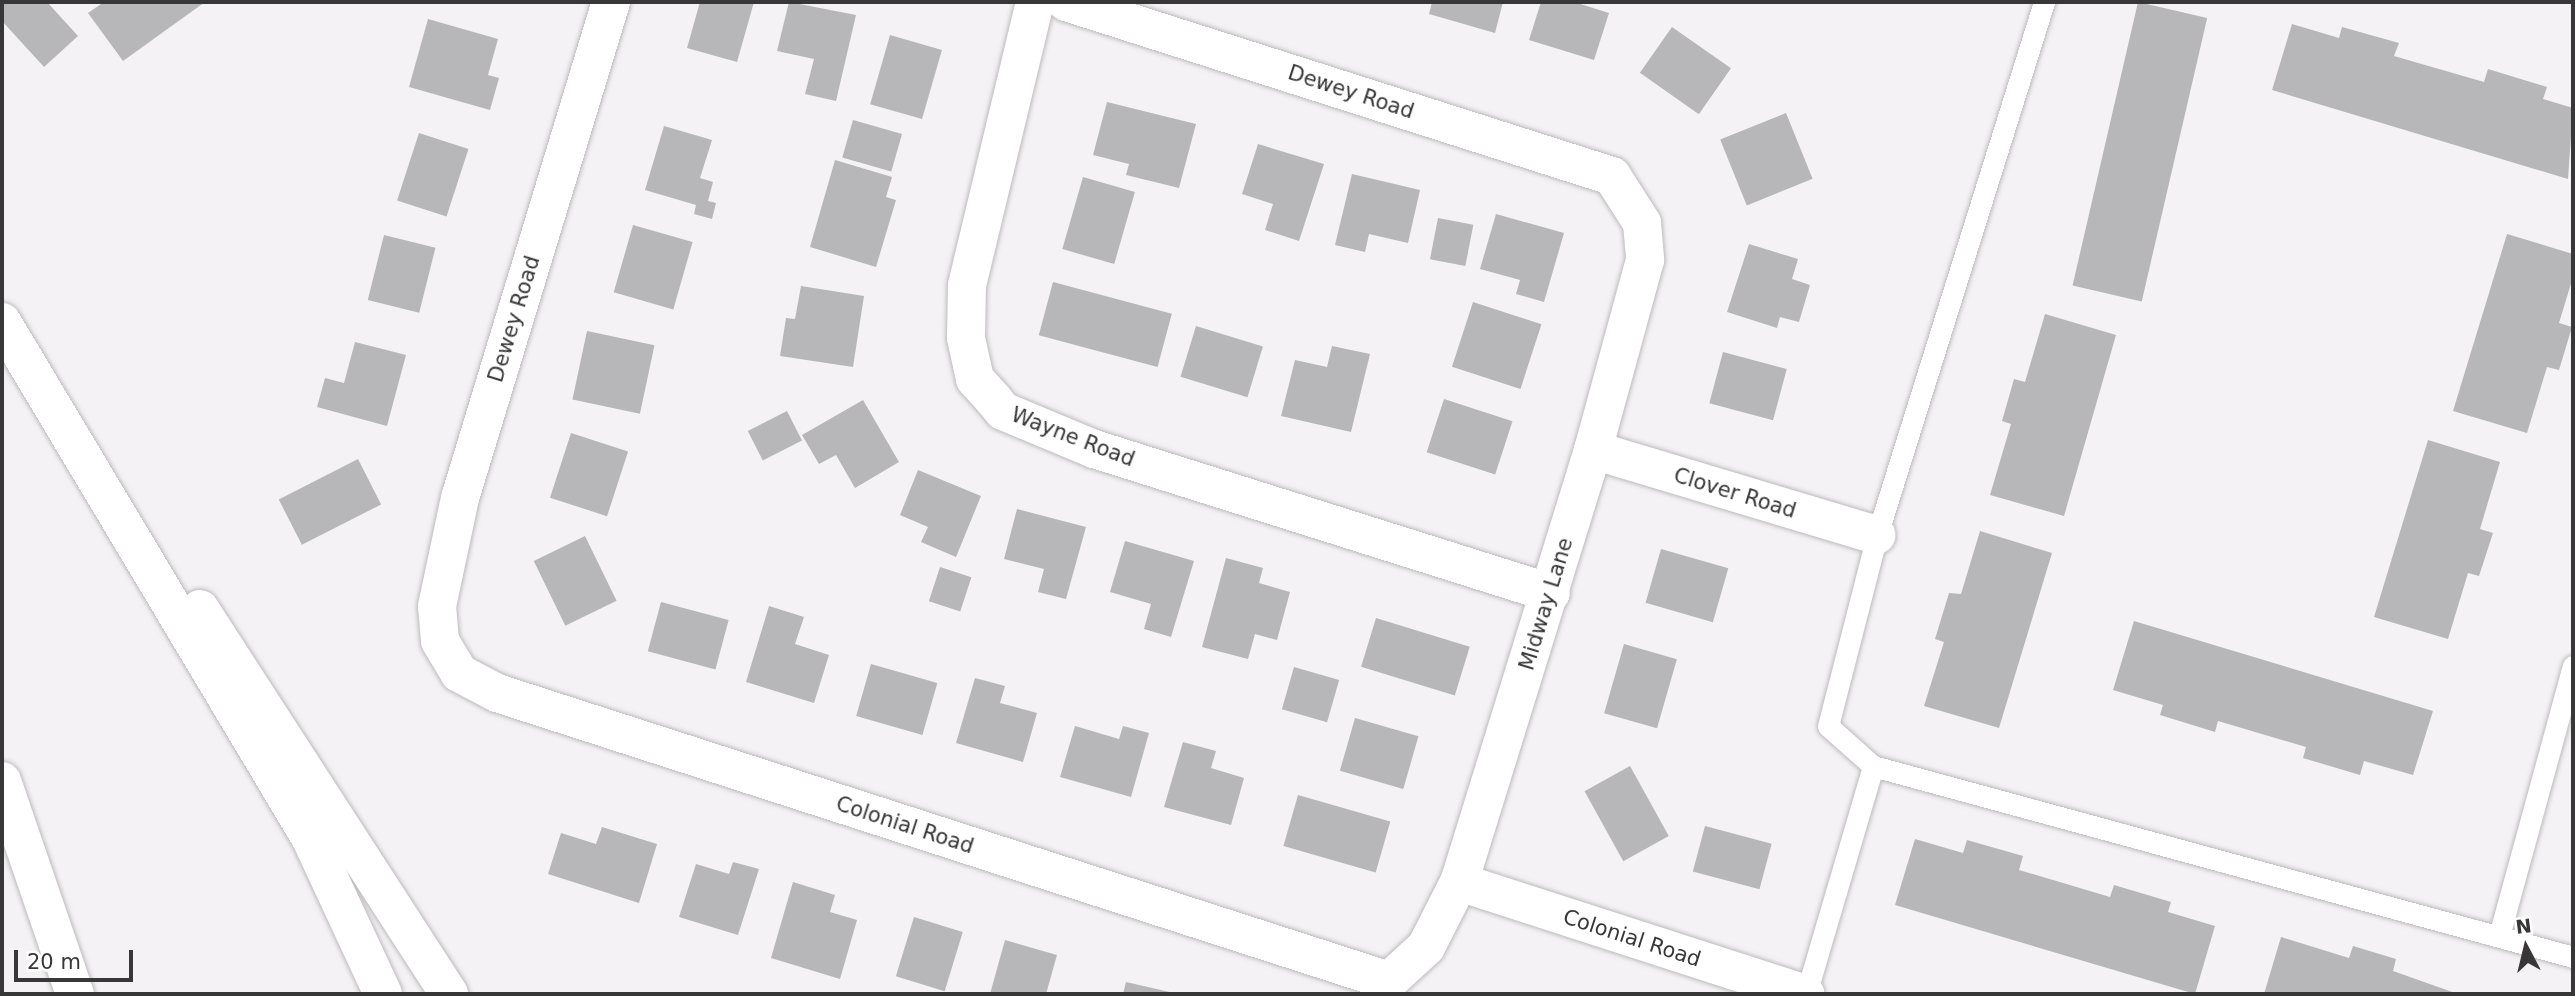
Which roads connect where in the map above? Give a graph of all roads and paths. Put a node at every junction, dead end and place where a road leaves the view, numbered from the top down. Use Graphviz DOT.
graph roads {
  1 [pos="611,2"];
  2 [pos="1035,2"];
  3 [pos="1066,2"];
  4 [pos="2044,2"];
  5 [pos="1139,12"];
  6 [pos="1627,195"];
  7 [pos="2,322"];
  8 [pos="39,390"];
  9 [pos="1593,450"];
  10 [pos="1877,535"];
  11 [pos="1550,593"];
  12 [pos="440,641"];
  13 [pos="2573,666"];
  14 [pos="1873,766"];
  15 [pos="2,781"];
  16 [pos="1460,882"];
  17 [pos="2499,936"];
  18 [pos="2573,957"];
  19 [pos="1390,988"];
  20 [pos="75,994"];
  21 [pos="383,994"];
  22 [pos="449,994"];
  23 [pos="1805,994"];
  1 -- 12 [label="main road, Dewey Road"];
  2 -- 11 [label="main road, Wayne Road"];
  3 -- 5 [label="main road, Dewey Road"];
  4 -- 10 [label="lane"];
  5 -- 6 [label="main road, Dewey Road"];
  6 -- 9 [label="main road, Midway Lane"];
  7 -- 8 [label="main road"];
  8 -- 21 [label="main road"];
  8 -- 22 [label="main road"];
  9 -- 10 [label="main road, Clover Road"];
  9 -- 11 [label="main road, Midway Lane"];
  10 -- 14 [label="lane"];
  11 -- 16 [label="main road, Midway Lane"];
  12 -- 19 [label="main road, Colonial Road"];
  13 -- 17 [label="lane"];
  14 -- 17 [label="lane"];
  14 -- 23 [label="lane"];
  15 -- 20 [label="main road"];
  16 -- 19 [label="main road, Midway Lane"];
  16 -- 23 [label="main road, Colonial Road"];
  17 -- 18 [label="lane"];
}
